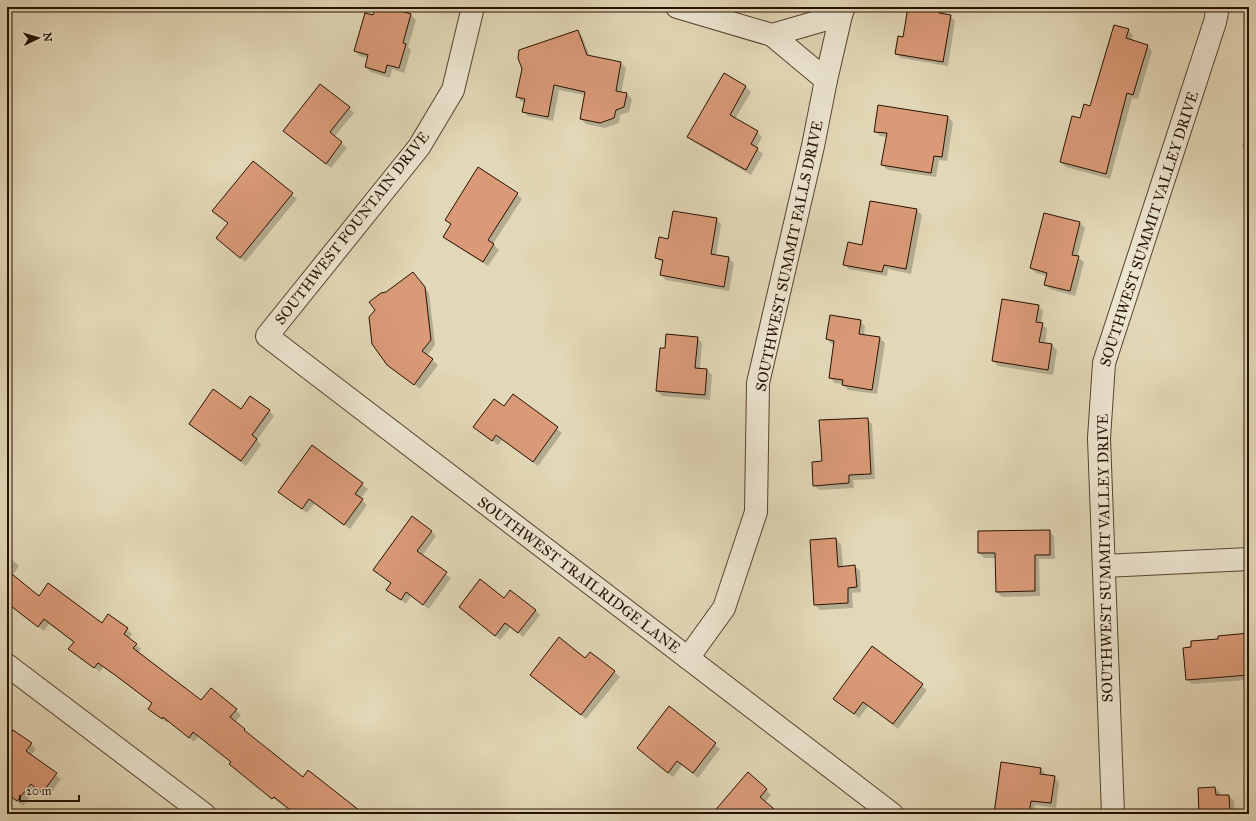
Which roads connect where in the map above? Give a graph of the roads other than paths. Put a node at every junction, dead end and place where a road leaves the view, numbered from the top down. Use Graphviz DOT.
graph roads {
  1 [pos="473,7"];
  2 [pos="677,7"];
  3 [pos="1218,7"];
  4 [pos="843,11"];
  5 [pos="772,35"];
  6 [pos="826,80"];
  7 [pos="267,336"];
  8 [pos="1249,559"];
  9 [pos="1104,566"];
  10 [pos="688,658"];
  11 [pos="7,665"];
  12 [pos="204,814"];
  13 [pos="892,814"];
  14 [pos="1113,814"];
  1 -- 7 [label="street, SOUTHWEST FOUNTAIN DRIVE"];
  2 -- 5 [label="street"];
  3 -- 9 [label="street, SOUTHWEST SUMMIT VALLEY DRIVE"];
  4 -- 5 [label="street"];
  4 -- 6 [label="street, SOUTHWEST SUMMIT FALLS DRIVE"];
  5 -- 6 [label="street"];
  6 -- 10 [label="street, SOUTHWEST SUMMIT FALLS DRIVE"];
  7 -- 10 [label="street, SOUTHWEST TRAILRIDGE LANE"];
  8 -- 9 [label="street"];
  9 -- 14 [label="street, SOUTHWEST SUMMIT VALLEY DRIVE"];
  10 -- 13 [label="street, SOUTHWEST TRAILRIDGE LANE"];
  11 -- 12 [label="street"];
}
